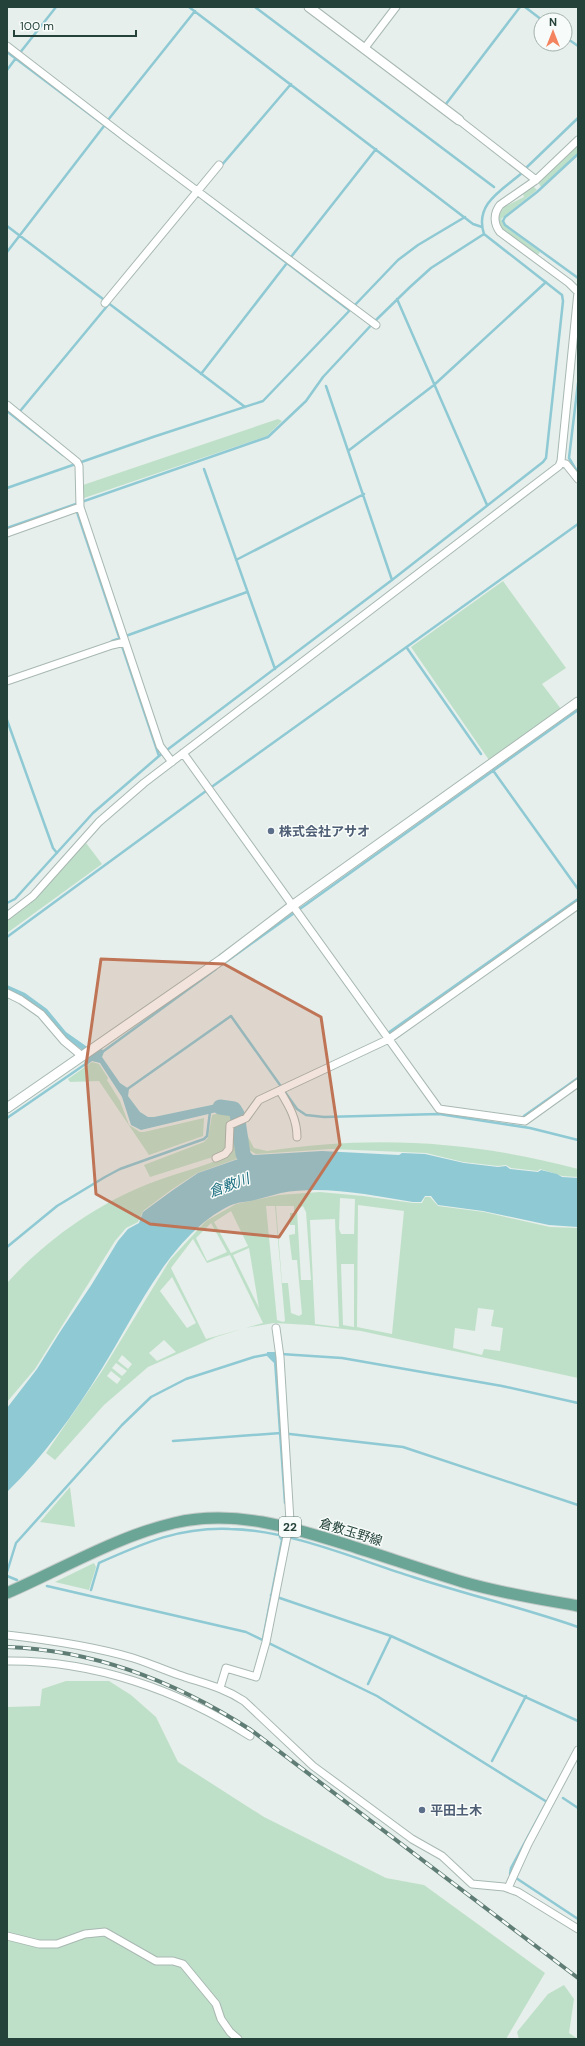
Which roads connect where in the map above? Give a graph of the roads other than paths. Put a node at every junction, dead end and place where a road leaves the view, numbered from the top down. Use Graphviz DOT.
graph roads {
  1 [pos="309,7"];
  2 [pos="396,7"];
  3 [pos="7,46"];
  4 [pos="364,49"];
  5 [pos="459,120"];
  6 [pos="578,140"];
  7 [pos="219,165"];
  8 [pos="536,180"];
  9 [pos="197,191"];
  10 [pos="106,302"];
  11 [pos="374,324"];
  12 [pos="7,405"];
  13 [pos="561,463"];
  14 [pos="578,479"];
  15 [pos="78,506"];
  16 [pos="7,533"];
  17 [pos="122,641"];
  18 [pos="7,681"];
  19 [pos="578,702"];
  20 [pos="183,753"];
  21 [pos="172,762"];
  22 [pos="578,904"];
  23 [pos="295,910"];
  24 [pos="7,916"];
  25 [pos="7,993"];
  26 [pos="389,1039"];
  27 [pos="86,1053"];
  28 [pos="578,1083"];
  29 [pos="283,1089"];
  30 [pos="7,1108"];
  31 [pos="297,1137"];
  32 [pos="216,1158"];
  33 [pos="276,1328"];
  34 [pos="287,1534"];
  35 [pos="7,1593"];
  36 [pos="578,1606"];
  37 [pos="7,1635"];
  38 [pos="7,1661"];
  39 [pos="220,1688"];
  40 [pos="250,1736"];
  41 [pos="578,1750"];
  42 [pos="508,1888"];
  43 [pos="578,1929"];
  44 [pos="7,1936"];
  45 [pos="238,2039"];
  1 -- 4 [label="street"];
  2 -- 4 [label="street"];
  3 -- 9 [label="street"];
  4 -- 5 [label="street"];
  5 -- 8 [label="street"];
  6 -- 8 [label="street"];
  7 -- 9 [label="street"];
  8 -- 13 [label="street"];
  9 -- 10 [label="street"];
  9 -- 11 [label="street"];
  12 -- 15 [label="street"];
  13 -- 14 [label="street"];
  13 -- 20 [label="street"];
  15 -- 16 [label="street"];
  15 -- 17 [label="street"];
  17 -- 18 [label="street"];
  17 -- 21 [label="street"];
  19 -- 23 [label="street"];
  20 -- 21 [label="street"];
  20 -- 23 [label="street"];
  21 -- 24 [label="street"];
  22 -- 26 [label="street"];
  23 -- 26 [label="street"];
  23 -- 27 [label="street"];
  25 -- 27 [label="street"];
  26 -- 28 [label="street"];
  26 -- 29 [label="street"];
  27 -- 30 [label="street"];
  29 -- 31 [label="street"];
  29 -- 32 [label="street"];
  33 -- 34 [label="street"];
  34 -- 35 [label="main road, 倉敷玉野線 / 22"];
  34 -- 36 [label="main road, 倉敷玉野線 / 22"];
  34 -- 39 [label="street"];
  37 -- 39 [label="street"];
  38 -- 40 [label="street"];
  39 -- 42 [label="street"];
  41 -- 42 [label="street"];
  42 -- 43 [label="street"];
  44 -- 45 [label="street"];
}
